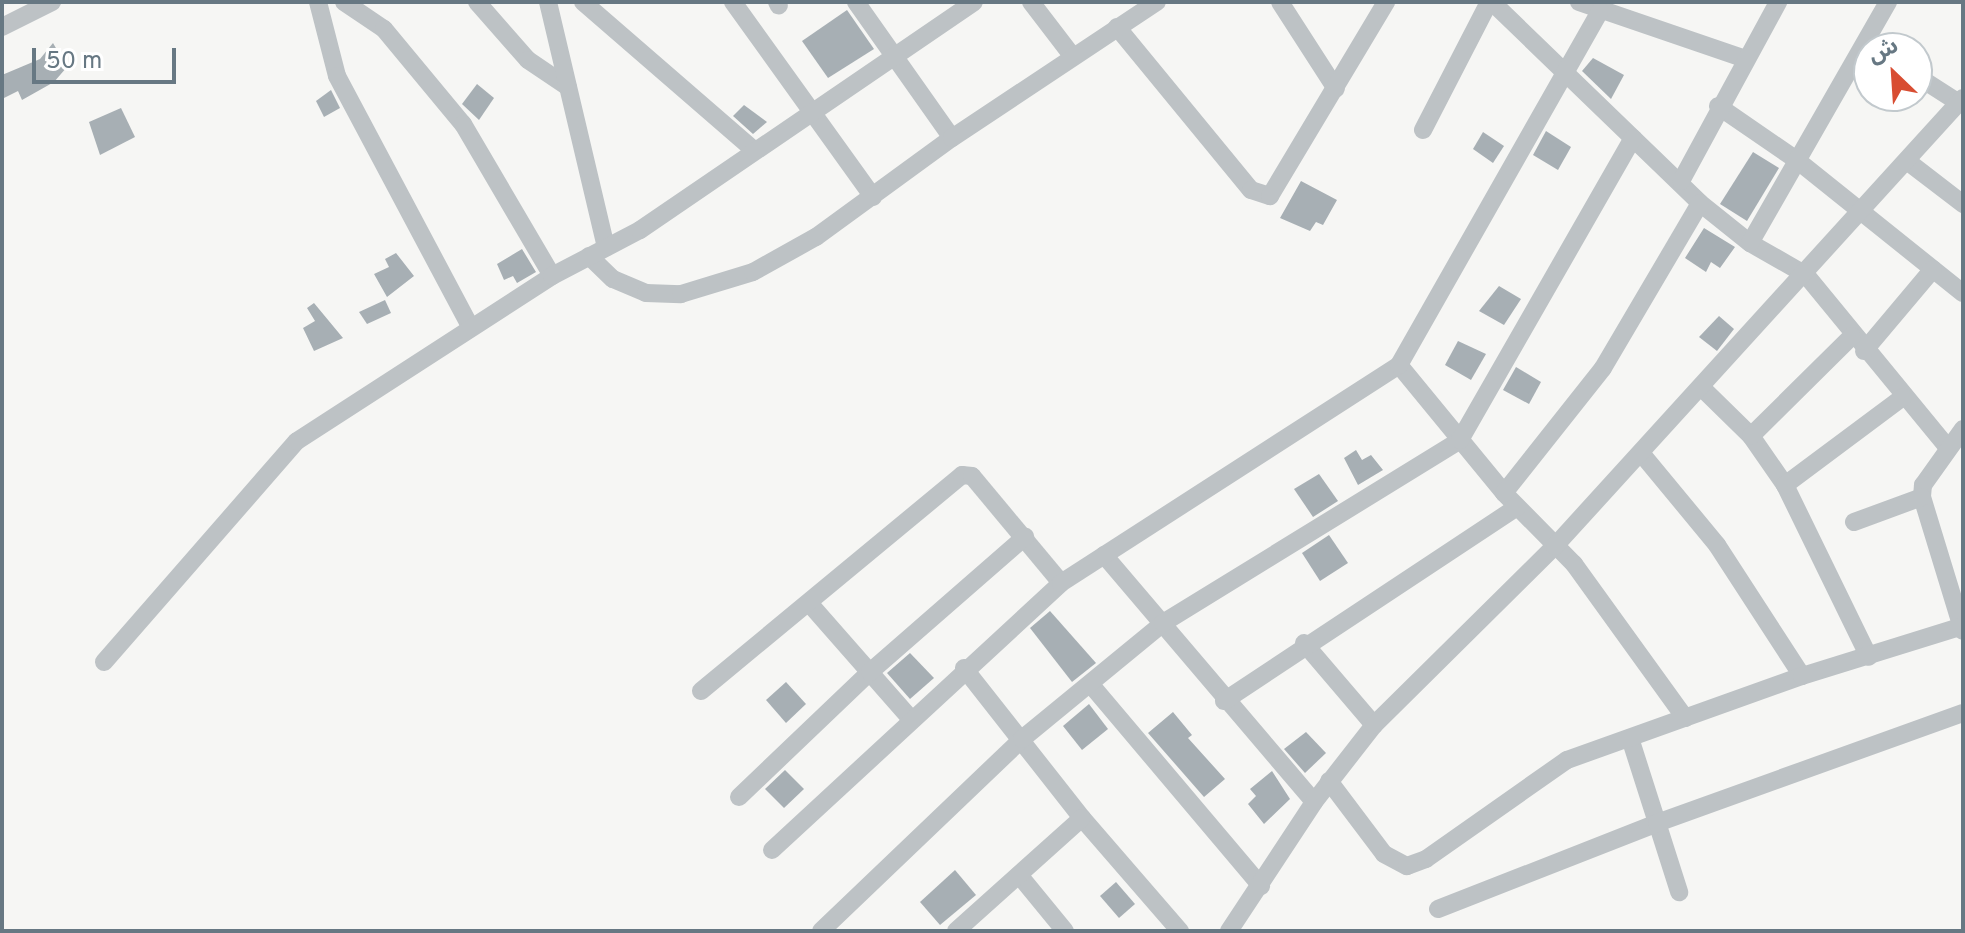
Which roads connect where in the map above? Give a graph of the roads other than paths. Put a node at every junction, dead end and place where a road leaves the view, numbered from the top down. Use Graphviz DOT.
graph roads {
  1 [pos="52,2"];
  2 [pos="318,2"];
  3 [pos="344,2"];
  4 [pos="477,2"];
  5 [pos="548,2"];
  6 [pos="583,2"];
  7 [pos="733,2"];
  8 [pos="856,2"];
  9 [pos="974,2"];
  10 [pos="1031,2"];
  11 [pos="1157,2"];
  12 [pos="1280,2"];
  13 [pos="1386,2"];
  14 [pos="1491,2"];
  15 [pos="1579,2"];
  16 [pos="1778,2"];
  17 [pos="1888,2"];
  18 [pos="946,10"];
  19 [pos="1600,11"];
  20 [pos="2,27"];
  21 [pos="1117,27"];
  22 [pos="1875,32"];
  23 [pos="894,54"];
  24 [pos="1073,57"];
  25 [pos="1743,58"];
  26 [pos="1853,72"];
  27 [pos="1568,74"];
  28 [pos="1933,85"];
  29 [pos="568,87"];
  30 [pos="1336,89"];
  31 [pos="1961,100"];
  32 [pos="1718,106"];
  33 [pos="810,110"];
  34 [pos="1423,130"];
  35 [pos="952,138"];
  36 [pos="1633,138"];
  37 [pos="754,150"];
  38 [pos="1798,161"];
  39 [pos="1907,161"];
  40 [pos="1681,181"];
  41 [pos="873,197"];
  42 [pos="1700,203"];
  43 [pos="1963,204"];
  44 [pos="1861,212"];
  45 [pos="1750,243"];
  46 [pos="606,247"];
  47 [pos="589,256"];
  48 [pos="1933,269"];
  49 [pos="1806,275"];
  50 [pos="552,276"];
  51 [pos="1963,293"];
  52 [pos="471,328"];
  53 [pos="1852,336"];
  54 [pos="1864,351"];
  55 [pos="1399,365"];
  56 [pos="1702,388"];
  57 [pos="1903,397"];
  58 [pos="1963,429"];
  59 [pos="1751,436"];
  60 [pos="1460,440"];
  61 [pos="1948,448"];
  62 [pos="1641,453"];
  63 [pos="1785,485"];
  64 [pos="1922,497"];
  65 [pos="1510,500"];
  66 [pos="1854,522"];
  67 [pos="1025,537"];
  68 [pos="1555,546"];
  69 [pos="1104,555"];
  70 [pos="1061,583"];
  71 [pos="809,603"];
  72 [pos="1163,623"];
  73 [pos="1963,628"];
  74 [pos="1304,643"];
  75 [pos="1869,657"];
  76 [pos="104,662"];
  77 [pos="964,668"];
  78 [pos="870,672"];
  79 [pos="1802,676"];
  80 [pos="1092,686"];
  81 [pos="701,691"];
  82 [pos="1224,701"];
  83 [pos="1963,713"];
  84 [pos="1685,718"];
  85 [pos="911,719"];
  86 [pos="1374,725"];
  87 [pos="1630,738"];
  88 [pos="1022,739"];
  89 [pos="1329,781"];
  90 [pos="739,797"];
  91 [pos="1314,802"];
  92 [pos="1082,818"];
  93 [pos="1657,823"];
  94 [pos="772,850"];
  95 [pos="1019,875"];
  96 [pos="1261,886"];
  97 [pos="1679,892"];
  98 [pos="1438,909"];
  99 [pos="843,924"];
  100 [pos="821,931"];
  101 [pos="956,931"];
  102 [pos="1065,931"];
  103 [pos="1180,931"];
  104 [pos="1229,931"];
  1 -- 20 [label="street"];
  2 -- 52 [label="street"];
  3 -- 50 [label="street"];
  4 -- 29 [label="street"];
  5 -- 29 [label="street"];
  6 -- 37 [label="street"];
  7 -- 33 [label="street"];
  8 -- 23 [label="street"];
  9 -- 18 [label="street"];
  10 -- 24 [label="street"];
  11 -- 21 [label="street"];
  12 -- 30 [label="street"];
  13 -- 30 [label="street"];
  14 -- 27 [label="street"];
  14 -- 34 [label="street"];
  15 -- 19 [label="street"];
  16 -- 25 [label="street"];
  17 -- 22 [label="street"];
  18 -- 23 [label="street"];
  19 -- 25 [label="street"];
  19 -- 27 [label="street"];
  21 -- 24 [label="street"];
  21 -- 30 [label="street"];
  23 -- 33 [label="street"];
  23 -- 35 [label="street"];
  24 -- 35 [label="street"];
  25 -- 32 [label="street"];
  26 -- 38 [label="street"];
  27 -- 36 [label="street"];
  27 -- 55 [label="street"];
  28 -- 31 [label="street"];
  29 -- 46 [label="street"];
  31 -- 39 [label="street"];
  32 -- 38 [label="street"];
  32 -- 40 [label="street"];
  33 -- 37 [label="street"];
  33 -- 41 [label="street"];
  35 -- 41 [label="street"];
  36 -- 40 [label="street"];
  36 -- 60 [label="street"];
  37 -- 46 [label="street"];
  38 -- 44 [label="street"];
  38 -- 45 [label="street"];
  39 -- 43 [label="street"];
  39 -- 44 [label="street"];
  40 -- 42 [label="street"];
  41 -- 47 [label="street"];
  42 -- 45 [label="street"];
  42 -- 65 [label="street"];
  44 -- 48 [label="street"];
  44 -- 49 [label="street"];
  45 -- 49 [label="street"];
  46 -- 47 [label="street"];
  47 -- 50 [label="street"];
  48 -- 51 [label="street"];
  48 -- 54 [label="street"];
  49 -- 53 [label="street"];
  49 -- 56 [label="street"];
  50 -- 52 [label="street"];
  52 -- 76 [label="street"];
  53 -- 54 [label="street"];
  53 -- 59 [label="street"];
  54 -- 57 [label="street"];
  55 -- 60 [label="street"];
  55 -- 69 [label="street"];
  56 -- 59 [label="street"];
  56 -- 62 [label="street"];
  57 -- 61 [label="street"];
  57 -- 63 [label="street"];
  58 -- 61 [label="street"];
  59 -- 63 [label="street"];
  60 -- 65 [label="street"];
  60 -- 72 [label="street"];
  61 -- 64 [label="street"];
  62 -- 68 [label="street"];
  62 -- 79 [label="street"];
  63 -- 75 [label="street"];
  64 -- 66 [label="street"];
  64 -- 73 [label="street"];
  65 -- 68 [label="street"];
  65 -- 74 [label="street"];
  67 -- 70 [label="street"];
  67 -- 71 [label="street"];
  67 -- 78 [label="street"];
  68 -- 84 [label="street"];
  68 -- 86 [label="street"];
  69 -- 70 [label="street"];
  69 -- 72 [label="street"];
  70 -- 77 [label="street"];
  71 -- 78 [label="street"];
  71 -- 81 [label="street"];
  72 -- 80 [label="street"];
  72 -- 82 [label="street"];
  73 -- 75 [label="street"];
  74 -- 82 [label="street"];
  74 -- 86 [label="street"];
  75 -- 79 [label="street"];
  77 -- 85 [label="street"];
  77 -- 88 [label="street"];
  78 -- 85 [label="street"];
  78 -- 90 [label="street"];
  79 -- 84 [label="street"];
  80 -- 88 [label="street"];
  80 -- 96 [label="street"];
  82 -- 91 [label="street"];
  83 -- 93 [label="street"];
  84 -- 87 [label="street"];
  85 -- 94 [label="street"];
  86 -- 89 [label="street"];
  87 -- 89 [label="street"];
  87 -- 93 [label="street"];
  88 -- 92 [label="street"];
  88 -- 99 [label="street"];
  89 -- 91 [label="street"];
  91 -- 96 [label="street"];
  92 -- 95 [label="street"];
  92 -- 103 [label="street"];
  93 -- 97 [label="street"];
  93 -- 98 [label="street"];
  95 -- 101 [label="street"];
  95 -- 102 [label="street"];
  96 -- 104 [label="street"];
  99 -- 100 [label="street"];
}
